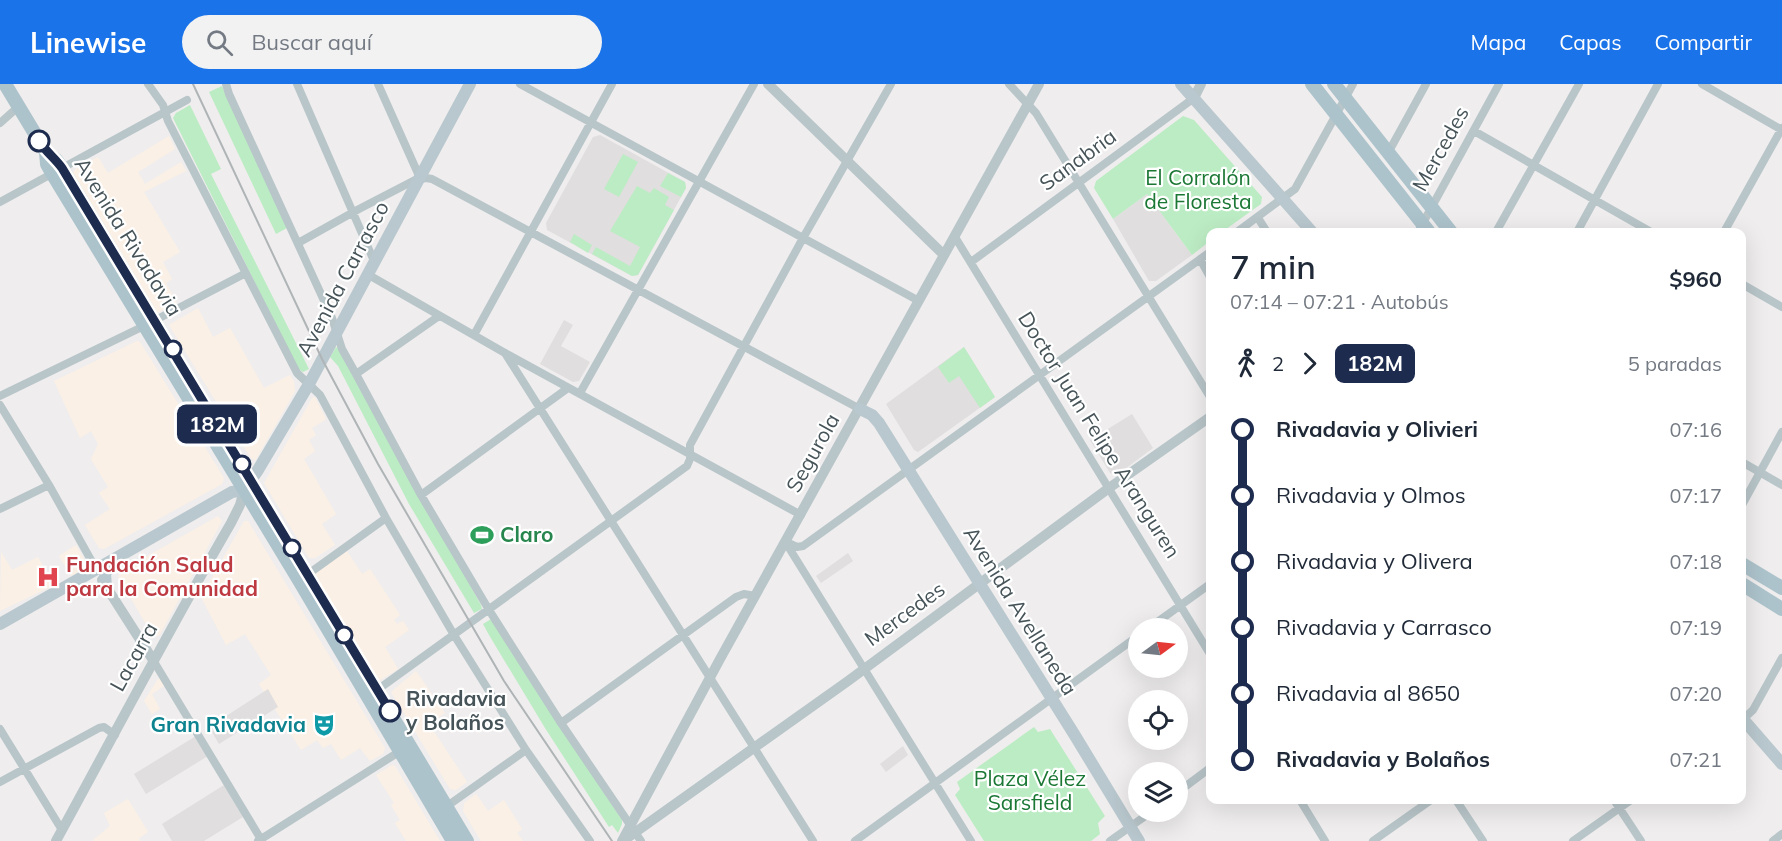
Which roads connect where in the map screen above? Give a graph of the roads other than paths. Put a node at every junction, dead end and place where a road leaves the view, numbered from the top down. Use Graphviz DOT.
graph roads {
  1 [pos="5,84"];
  2 [pos="148,84"];
  3 [pos="226,84"];
  4 [pos="297,84"];
  5 [pos="378,84"];
  6 [pos="470,84"];
  7 [pos="520,84"];
  8 [pos="612,84"];
  9 [pos="754,84"];
  10 [pos="768,84"];
  11 [pos="891,84"];
  12 [pos="1009,84"];
  13 [pos="1039,84"];
  14 [pos="1181,84"];
  15 [pos="1201,84"];
  16 [pos="1312,84"];
  17 [pos="1334,84"];
  18 [pos="1353,84"];
  19 [pos="1426,84"];
  20 [pos="1499,84"];
  21 [pos="1579,84"];
  22 [pos="1658,84"];
  23 [pos="1702,84"];
  24 [pos="1194,98"];
  25 [pos="1345,98"];
  26 [pos="187,100"];
  27 [pos="1028,103"];
  28 [pos="18,107"];
  29 [pos="165,112"];
  30 [pos="1336,114"];
  31 [pos="591,122"];
  32 [pos="0,123"];
  33 [pos="1782,129"];
  34 [pos="1473,131"];
  35 [pos="1388,153"];
  36 [pos="846,160"];
  37 [pos="1533,166"];
  38 [pos="57,171"];
  39 [pos="420,178"];
  40 [pos="700,181"];
  41 [pos="1079,182"];
  42 [pos="1283,199"];
  43 [pos="1594,201"];
  44 [pos="0,202"];
  45 [pos="1431,208"];
  46 [pos="352,212"];
  47 [pos="1258,218"];
  48 [pos="1243,228"];
  49 [pos="1264,228"];
  50 [pos="1308,228"];
  51 [pos="1422,228"];
  52 [pos="1424,228"];
  53 [pos="1448,228"];
  54 [pos="1498,228"];
  55 [pos="1579,228"];
  56 [pos="1643,228"];
  57 [pos="1726,228"];
  58 [pos="532,231"];
  59 [pos="955,237"];
  60 [pos="802,238"];
  61 [pos="298,243"];
  62 [pos="944,255"];
  63 [pos="1206,255"];
  64 [pos="1200,259"];
  65 [pos="374,261"];
  66 [pos="971,262"];
  67 [pos="1206,270"];
  68 [pos="246,273"];
  69 [pos="367,274"];
  70 [pos="1746,286"];
  71 [pos="638,291"];
  72 [pos="1149,295"];
  73 [pos="919,301"];
  74 [pos="1782,307"];
  75 [pos="439,316"];
  76 [pos="150,323"];
  77 [pos="337,332"];
  78 [pos="474,335"];
  79 [pos="744,347"];
  80 [pos="506,353"];
  81 [pos="356,374"];
  82 [pos="1039,375"];
  83 [pos="309,384"];
  84 [pos="568,388"];
  85 [pos="1206,390"];
  86 [pos="580,393"];
  87 [pos="0,396"];
  88 [pos="0,405"];
  89 [pos="540,408"];
  90 [pos="860,409"];
  91 [pos="1206,420"];
  92 [pos="1782,432"];
  93 [pos="690,454"];
  94 [pos="1746,464"];
  95 [pos="909,470"];
  96 [pos="1760,472"];
  97 [pos="49,485"];
  98 [pos="247,485"];
  99 [pos="1782,485"];
  100 [pos="1109,488"];
  101 [pos="422,495"];
  102 [pos="1746,498"];
  103 [pos="0,509"];
  104 [pos="801,515"];
  105 [pos="386,518"];
  106 [pos="611,521"];
  107 [pos="786,543"];
  108 [pos="116,556"];
  109 [pos="1746,566"];
  110 [pos="96,569"];
  111 [pos="303,577"];
  112 [pos="980,584"];
  113 [pos="106,586"];
  114 [pos="1746,586"];
  115 [pos="1206,587"];
  116 [pos="1782,588"];
  117 [pos="755,596"];
  118 [pos="1180,605"];
  119 [pos="1782,609"];
  120 [pos="489,610"];
  121 [pos="1162,618"];
  122 [pos="0,624"];
  123 [pos="454,635"];
  124 [pos="683,635"];
  125 [pos="1128,643"];
  126 [pos="1206,647"];
  127 [pos="1782,658"];
  128 [pos="153,660"];
  129 [pos="864,669"];
  130 [pos="710,678"];
  131 [pos="372,693"];
  132 [pos="1052,699"];
  133 [pos="1746,716"];
  134 [pos="561,723"];
  135 [pos="1746,724"];
  136 [pos="0,729"];
  137 [pos="115,735"];
  138 [pos="405,748"];
  139 [pos="754,748"];
  140 [pos="526,750"];
  141 [pos="1782,764"];
  142 [pos="24,769"];
  143 [pos="1206,771"];
  144 [pos="0,782"];
  145 [pos="934,783"];
  146 [pos="1188,784"];
  147 [pos="1302,804"];
  148 [pos="1425,804"];
  149 [pos="1459,804"];
  150 [pos="1617,804"];
  151 [pos="640,806"];
  152 [pos="441,810"];
  153 [pos="654,820"];
  154 [pos="1137,822"];
  155 [pos="1130,827"];
  156 [pos="62,830"];
  157 [pos="636,833"];
  158 [pos="1782,834"];
  159 [pos="261,840"];
  160 [pos="56,841"];
  161 [pos="453,841"];
  162 [pos="468,841"];
  163 [pos="590,841"];
  164 [pos="623,841"];
  165 [pos="813,841"];
  166 [pos="855,841"];
  167 [pos="971,841"];
  168 [pos="1110,841"];
  169 [pos="1138,841"];
  170 [pos="1325,841"];
  171 [pos="1373,841"];
  172 [pos="1483,841"];
  173 [pos="1573,841"];
  174 [pos="1641,841"];
  175 [pos="1773,841"];
  1 -- 28 [label="main road, Avenida Rivadavia"];
  2 -- 29 [label="street"];
  3 -- 61 [label="street"];
  4 -- 46 [label="street"];
  5 -- 39 [label="street"];
  6 -- 39 [label="main road, Avenida Carrasco"];
  7 -- 31 [label="street"];
  8 -- 31 [label="street"];
  9 -- 40 [label="street"];
  10 -- 36 [label="street"];
  11 -- 36 [label="street"];
  12 -- 27 [label="street"];
  13 -- 27 [label="street, Segurola"];
  14 -- 24 [label="main road"];
  15 -- 24 [label="street, Sanabria"];
  16 -- 30 [label="main road"];
  17 -- 25 [label="main road"];
  18 -- 25 [label="street"];
  19 -- 35 [label="street"];
  20 -- 34 [label="street, Mercedes"];
  21 -- 37 [label="street"];
  22 -- 43 [label="street"];
  23 -- 33 [label="street"];
  24 -- 41 [label="street, Sanabria"];
  24 -- 42 [label="main road"];
  25 -- 30 [label="street"];
  25 -- 35 [label="main road"];
  26 -- 29 [label="street"];
  27 -- 41 [label="street"];
  27 -- 59 [label="street, Segurola"];
  28 -- 32 [label="street"];
  28 -- 38 [label="main road, Avenida Rivadavia"];
  29 -- 38 [label="street"];
  29 -- 68 [label="street"];
  30 -- 42 [label="street"];
  30 -- 51 [label="main road"];
  31 -- 40 [label="street"];
  31 -- 58 [label="street"];
  33 -- 57 [label="street"];
  34 -- 37 [label="street"];
  34 -- 45 [label="street, Mercedes"];
  35 -- 45 [label="main road"];
  36 -- 60 [label="street"];
  36 -- 62 [label="street"];
  37 -- 43 [label="street"];
  37 -- 54 [label="street"];
  38 -- 44 [label="street"];
  38 -- 76 [label="main road, Avenida Rivadavia"];
  39 -- 46 [label="street"];
  39 -- 58 [label="street"];
  39 -- 65 [label="main road, Avenida Carrasco"];
  40 -- 60 [label="street"];
  40 -- 71 [label="street"];
  41 -- 66 [label="street, Sanabria"];
  41 -- 72 [label="street"];
  42 -- 47 [label="street"];
  42 -- 50 [label="main road"];
  43 -- 55 [label="street"];
  43 -- 56 [label="street"];
  45 -- 52 [label="street, Mercedes"];
  45 -- 53 [label="main road"];
  46 -- 61 [label="street"];
  46 -- 65 [label="street"];
  47 -- 48 [label="street"];
  47 -- 49 [label="street"];
  58 -- 71 [label="street"];
  58 -- 78 [label="street"];
  59 -- 62 [label="street, Segurola"];
  59 -- 66 [label="street, Doctor Juan Felipe Aranguren"];
  60 -- 73 [label="street"];
  60 -- 79 [label="street"];
  61 -- 77 [label="street"];
  62 -- 73 [label="street, Segurola"];
  63 -- 64 [label="street"];
  64 -- 67 [label="street"];
  64 -- 72 [label="street"];
  65 -- 69 [label="main road, Avenida Carrasco"];
  66 -- 82 [label="street, Doctor Juan Felipe Aranguren"];
  68 -- 76 [label="street"];
  68 -- 83 [label="street"];
  69 -- 75 [label="street"];
  69 -- 77 [label="main road, Avenida Carrasco"];
  70 -- 74 [label="street"];
  71 -- 79 [label="street"];
  71 -- 86 [label="street"];
  72 -- 82 [label="street"];
  72 -- 85 [label="street"];
  73 -- 90 [label="street, Segurola"];
  75 -- 78 [label="street"];
  75 -- 81 [label="street"];
  76 -- 87 [label="street"];
  76 -- 98 [label="main road, Avenida Rivadavia"];
  77 -- 81 [label="street"];
  77 -- 83 [label="main road, Avenida Carrasco"];
  78 -- 80 [label="street"];
  79 -- 90 [label="street"];
  79 -- 93 [label="street"];
  80 -- 84 [label="street"];
  80 -- 89 [label="street"];
  81 -- 101 [label="street"];
  82 -- 95 [label="street"];
  82 -- 100 [label="street, Doctor Juan Felipe Aranguren"];
  83 -- 98 [label="main road, Avenida Carrasco"];
  83 -- 105 [label="street"];
  84 -- 86 [label="street"];
  84 -- 89 [label="street"];
  86 -- 93 [label="street"];
  88 -- 97 [label="street"];
  89 -- 101 [label="street"];
  89 -- 106 [label="street"];
  90 -- 95 [label="main road, Avenida Avellaneda"];
  90 -- 104 [label="street, Segurola"];
  91 -- 100 [label="street, Mercedes"];
  92 -- 96 [label="street"];
  93 -- 104 [label="street"];
  93 -- 106 [label="street"];
  94 -- 96 [label="street"];
  95 -- 107 [label="street"];
  95 -- 112 [label="main road, Avenida Avellaneda"];
  96 -- 99 [label="street"];
  96 -- 102 [label="street"];
  97 -- 103 [label="street"];
  97 -- 110 [label="street"];
  98 -- 108 [label="main road"];
  98 -- 111 [label="main road, Avenida Rivadavia"];
  98 -- 128 [label="street, Lacarra"];
  100 -- 112 [label="street, Mercedes"];
  100 -- 118 [label="street, Doctor Juan Felipe Aranguren"];
  101 -- 120 [label="street"];
  104 -- 107 [label="street, Segurola"];
  105 -- 111 [label="street"];
  105 -- 123 [label="street"];
  106 -- 120 [label="street"];
  106 -- 124 [label="street"];
  107 -- 117 [label="street, Segurola"];
  107 -- 129 [label="street"];
  108 -- 110 [label="main road"];
  108 -- 113 [label="main road"];
  109 -- 116 [label="main road"];
  110 -- 113 [label="street"];
  110 -- 122 [label="main road"];
  111 -- 131 [label="main road, Avenida Rivadavia"];
  112 -- 129 [label="street, Mercedes"];
  112 -- 132 [label="main road, Avenida Avellaneda"];
  113 -- 128 [label="street"];
  114 -- 119 [label="main road"];
  115 -- 118 [label="street"];
  117 -- 124 [label="street"];
  117 -- 130 [label="street, Segurola"];
  118 -- 121 [label="street"];
  118 -- 126 [label="street, Doctor Juan Felipe Aranguren"];
  120 -- 123 [label="street"];
  120 -- 134 [label="street"];
  123 -- 131 [label="street"];
  123 -- 140 [label="street"];
  124 -- 130 [label="street"];
  124 -- 134 [label="street"];
  125 -- 132 [label="street"];
  127 -- 133 [label="street"];
  128 -- 137 [label="street, Lacarra"];
  128 -- 159 [label="street"];
  129 -- 139 [label="street, Mercedes"];
  129 -- 145 [label="street"];
  130 -- 139 [label="street"];
  130 -- 151 [label="street, Segurola"];
  131 -- 138 [label="main road, Avenida Rivadavia"];
  132 -- 145 [label="street"];
  132 -- 155 [label="main road, Avenida Avellaneda"];
  134 -- 157 [label="street"];
  135 -- 141 [label="main road"];
  136 -- 142 [label="street"];
  137 -- 142 [label="street"];
  137 -- 156 [label="street, Lacarra"];
  138 -- 152 [label="main road, Avenida Rivadavia"];
  138 -- 159 [label="street"];
  139 -- 153 [label="street, Mercedes"];
  139 -- 165 [label="street"];
  140 -- 152 [label="street"];
  140 -- 163 [label="street"];
  142 -- 144 [label="street"];
  142 -- 156 [label="street"];
  143 -- 146 [label="street"];
  145 -- 166 [label="street"];
  145 -- 167 [label="street"];
  147 -- 170 [label="street"];
  148 -- 171 [label="street"];
  149 -- 172 [label="street"];
  150 -- 173 [label="street"];
  150 -- 174 [label="street"];
  151 -- 153 [label="street"];
  151 -- 157 [label="street, Segurola"];
  152 -- 161 [label="main road, Avenida Rivadavia"];
  152 -- 162 [label="main road, Avenida Rivadavia"];
  153 -- 157 [label="street, Mercedes"];
  154 -- 155 [label="street"];
  155 -- 168 [label="street"];
  155 -- 169 [label="main road, Avenida Avellaneda"];
  156 -- 160 [label="street, Lacarra"];
  157 -- 164 [label="street, Mercedes"];
  158 -- 175 [label="street"];
}
